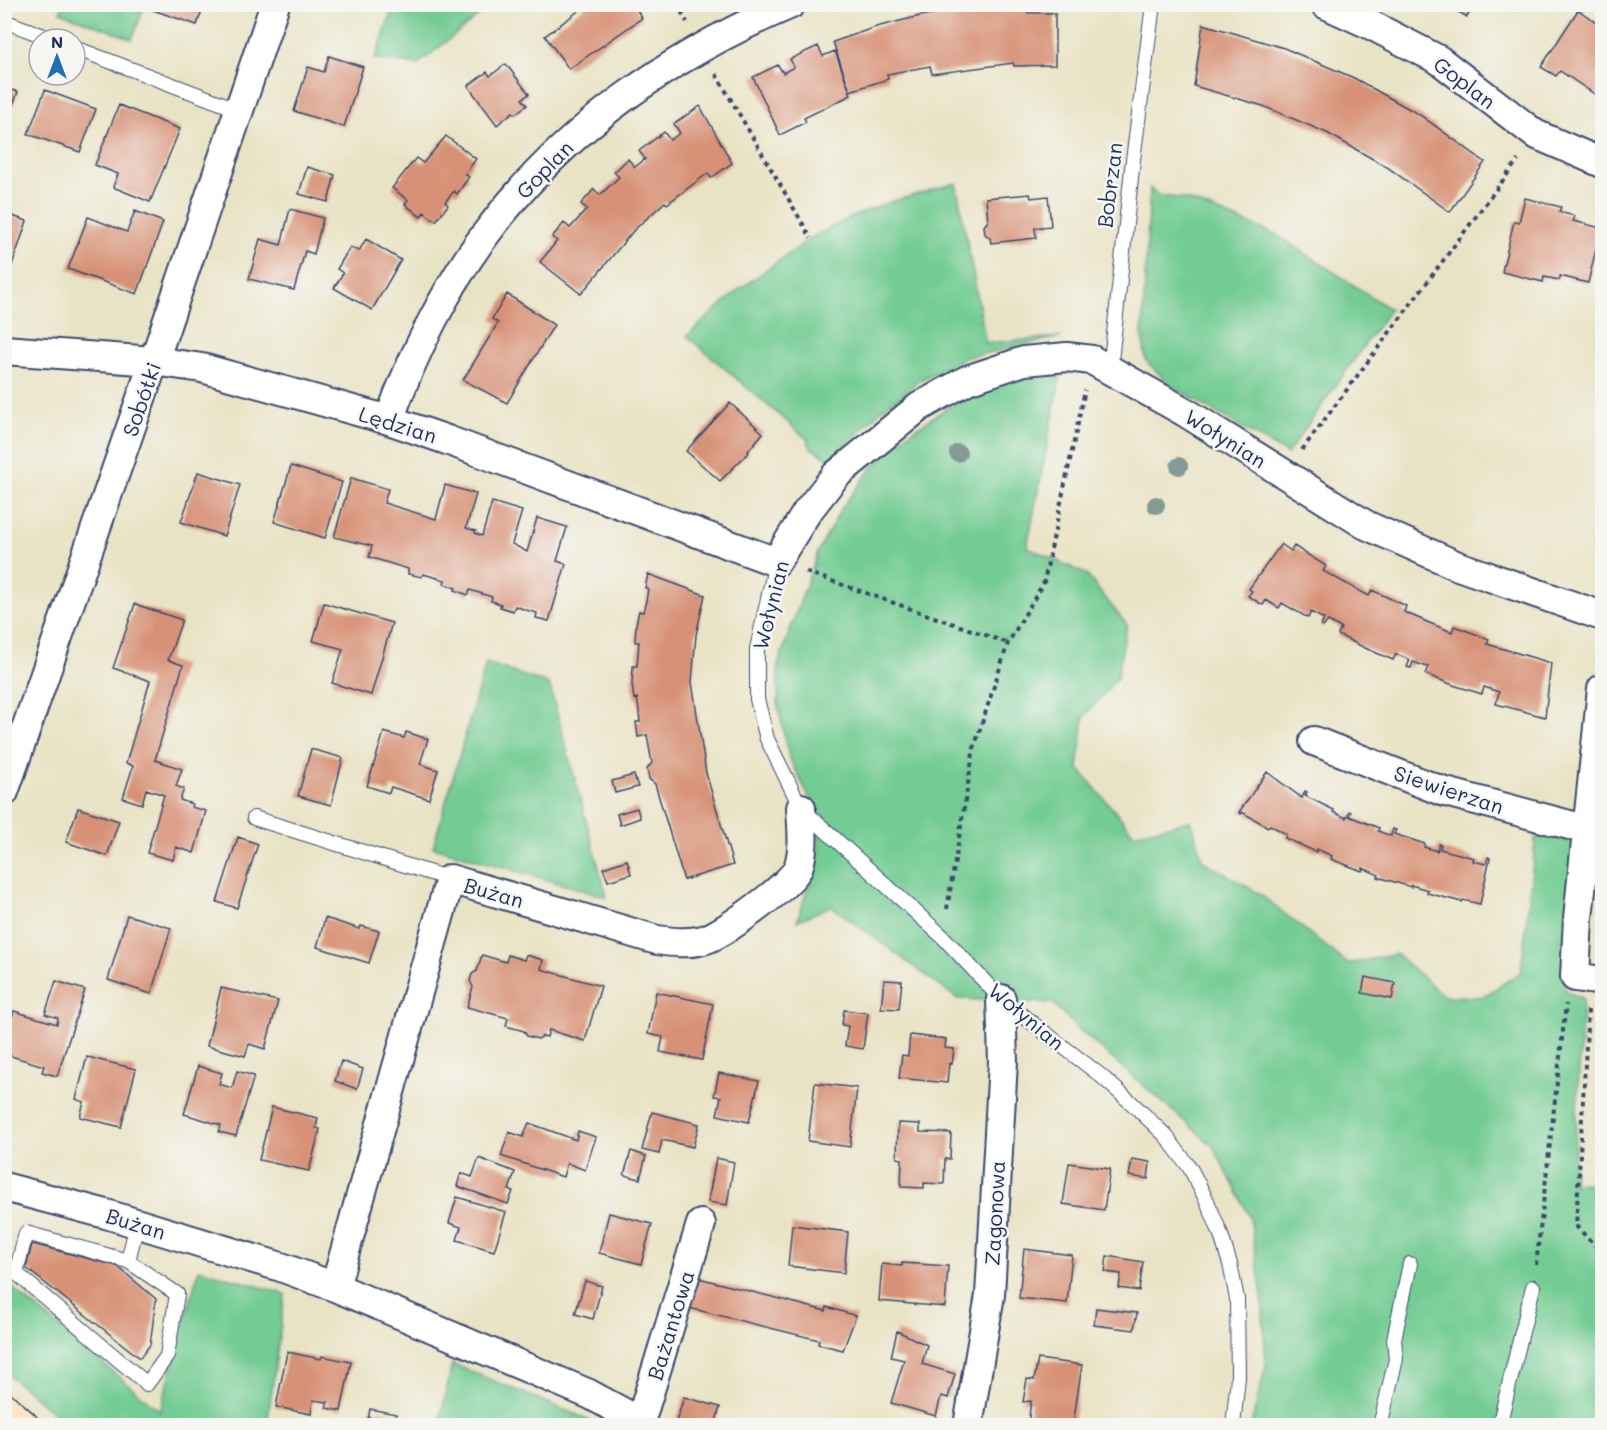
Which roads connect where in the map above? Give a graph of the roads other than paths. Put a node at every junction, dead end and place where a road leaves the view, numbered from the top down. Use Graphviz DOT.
graph roads {
  1 [pos="275,4"];
  2 [pos="791,4"];
  3 [pos="1153,4"];
  4 [pos="1325,4"];
  5 [pos="4,21"];
  6 [pos="27,30"];
  7 [pos="87,53"];
  8 [pos="239,110"];
  9 [pos="1602,163"];
  10 [pos="4,350"];
  11 [pos="154,361"];
  12 [pos="1101,365"];
  13 [pos="388,420"];
  14 [pos="777,562"];
  15 [pos="1602,616"];
  16 [pos="1602,689"];
  17 [pos="1314,741"];
  18 [pos="7,778"];
  19 [pos="801,808"];
  20 [pos="254,818"];
  21 [pos="1588,830"];
  22 [pos="450,879"];
  23 [pos="1595,990"];
  24 [pos="1001,999"];
  25 [pos="4,1186"];
  26 [pos="137,1224"];
  27 [pos="701,1224"];
  28 [pos="128,1261"];
  29 [pos="1410,1264"];
  30 [pos="335,1287"];
  31 [pos="1533,1287"];
  32 [pos="4,1410"];
  33 [pos="639,1423"];
  34 [pos="22,1425"];
  35 [pos="968,1425"];
  36 [pos="1233,1425"];
  37 [pos="1380,1425"];
  38 [pos="1499,1425"];
  1 -- 8 [label="street, Sobótki"];
  2 -- 13 [label="street, Goplan"];
  3 -- 12 [label="lane, Bobrzan"];
  4 -- 9 [label="street, Goplan"];
  5 -- 6 [label="lane"];
  7 -- 8 [label="lane"];
  8 -- 11 [label="street, Sobótki"];
  10 -- 11 [label="street, Lędzian"];
  11 -- 13 [label="street, Lędzian"];
  11 -- 18 [label="street, Sobótki"];
  12 -- 14 [label="street, Wołynian"];
  12 -- 15 [label="street, Wołynian"];
  13 -- 14 [label="street, Lędzian"];
  14 -- 19 [label="lane, Wołynian"];
  16 -- 21 [label="street"];
  17 -- 21 [label="street, Siewierzan"];
  19 -- 22 [label="street, Bużan"];
  19 -- 24 [label="lane, Wołynian"];
  20 -- 22 [label="lane"];
  21 -- 23 [label="street"];
  22 -- 30 [label="street, Bużan"];
  24 -- 35 [label="street, Zagonowa"];
  24 -- 36 [label="lane, Wołynian"];
  25 -- 26 [label="street, Bużan"];
  26 -- 28 [label="lane"];
  26 -- 30 [label="street, Bużan"];
  27 -- 33 [label="street, Bażantowa"];
  28 -- 28 [label="lane"];
  29 -- 37 [label="lane"];
  30 -- 33 [label="street, Bużan"];
  31 -- 38 [label="lane"];
  32 -- 34 [label="main road"];
}
